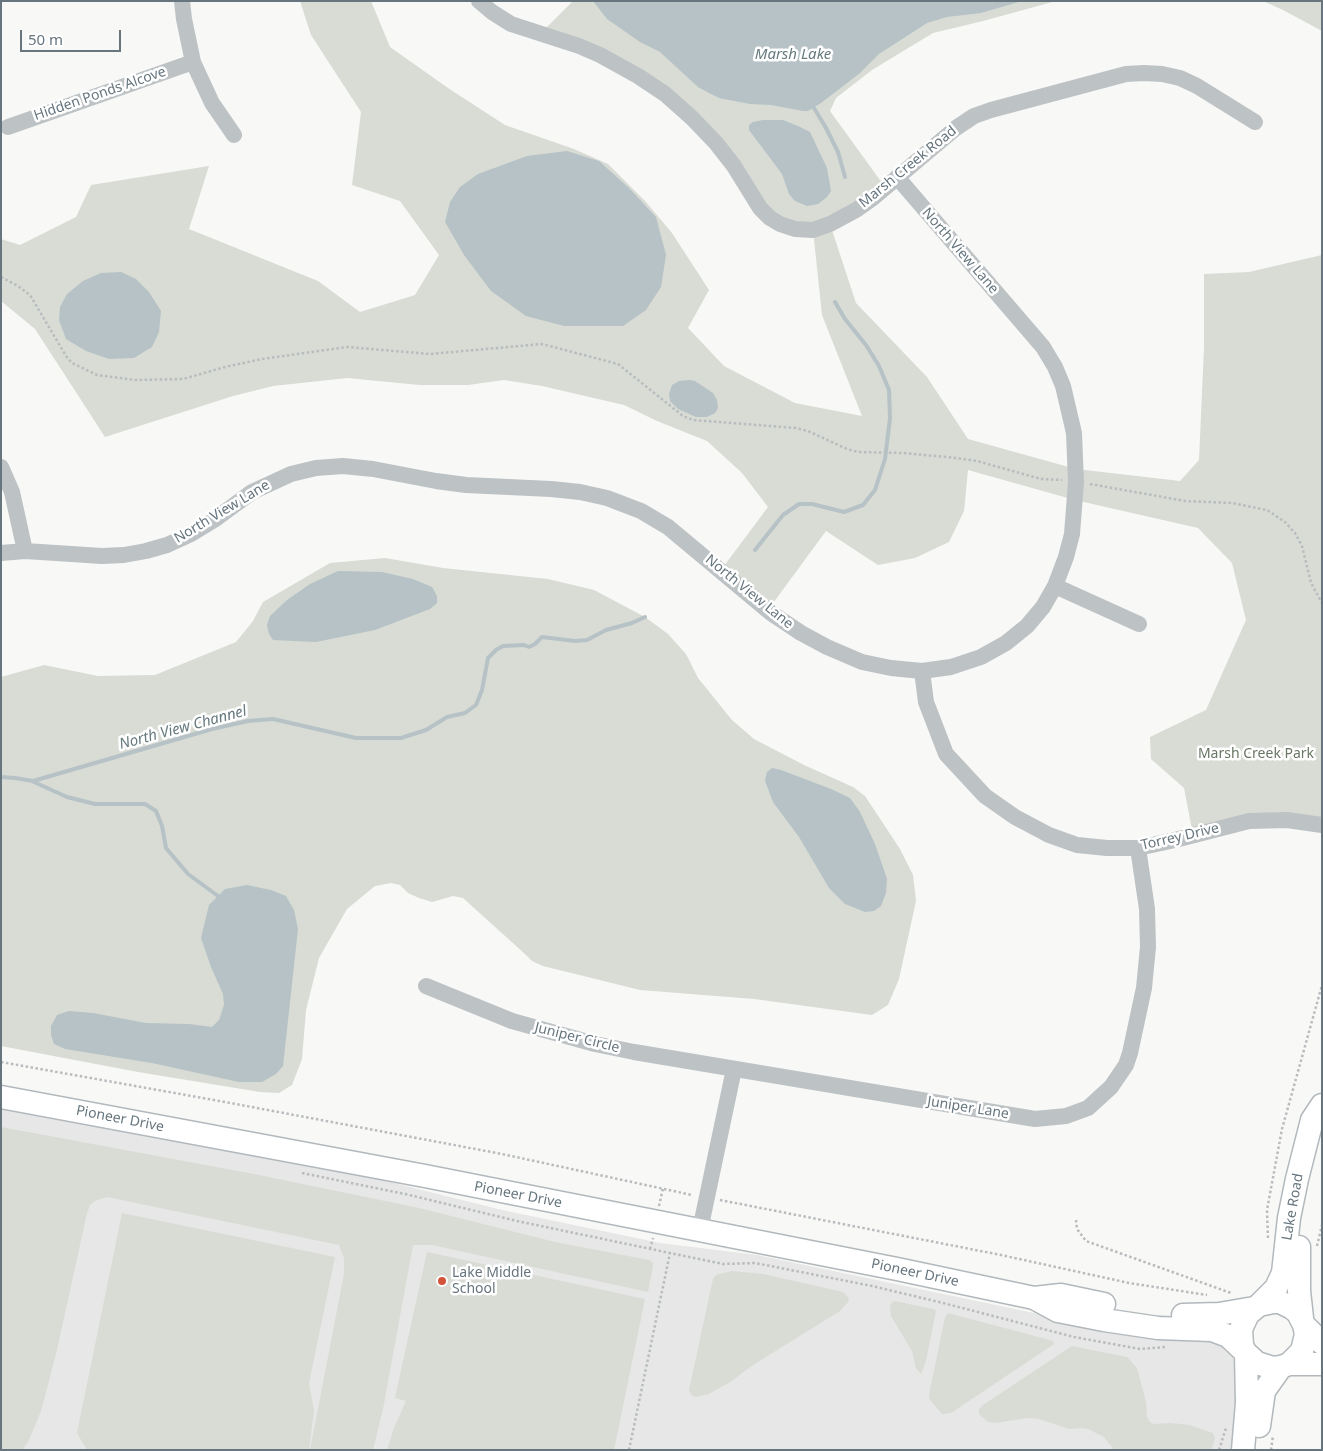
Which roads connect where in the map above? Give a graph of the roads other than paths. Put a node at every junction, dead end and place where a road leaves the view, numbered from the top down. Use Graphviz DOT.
graph roads {
  1 [pos="182,1"];
  2 [pos="480,1"];
  3 [pos="193,62"];
  4 [pos="1255,122"];
  5 [pos="8,127"];
  6 [pos="234,135"];
  7 [pos="898,177"];
  8 [pos="1,467"];
  9 [pos="25,551"];
  10 [pos="1,553"];
  11 [pos="1055,586"];
  12 [pos="1139,624"];
  13 [pos="922,671"];
  14 [pos="1322,825"];
  15 [pos="1138,848"];
  16 [pos="426,986"];
  17 [pos="734,1070"];
  18 [pos="1,1097"];
  19 [pos="1322,1106"];
  20 [pos="1322,1141"];
  21 [pos="700,1230"];
  22 [pos="1034,1298"];
  23 [pos="1257,1306"];
  24 [pos="1303,1322"];
  25 [pos="1322,1343"];
  26 [pos="1246,1353"];
  27 [pos="1322,1364"];
  28 [pos="1285,1365"];
  29 [pos="1243,1450"];
  30 [pos="1257,1450"];
  1 -- 3 [label="street"];
  2 -- 7 [label="street, Marsh Creek Road"];
  3 -- 5 [label="street, Hidden Ponds Alcove"];
  3 -- 6 [label="street"];
  4 -- 7 [label="street, Marsh Creek Road"];
  7 -- 11 [label="street, North View Lane"];
  8 -- 9 [label="street"];
  9 -- 10 [label="street, North View Lane"];
  9 -- 13 [label="street, North View Lane"];
  11 -- 12 [label="street"];
  11 -- 13 [label="street, North View Lane"];
  13 -- 15 [label="street, Torrey Drive"];
  14 -- 15 [label="street, Torrey Drive"];
  15 -- 17 [label="street, Juniper Lane"];
  16 -- 17 [label="street, Juniper Circle"];
  17 -- 21 [label="street"];
  18 -- 21 [label="street, Pioneer Drive"];
  19 -- 23 [label="street, Lake Road"];
  20 -- 24 [label="street, Lake Road"];
  21 -- 22 [label="street, Pioneer Drive"];
  22 -- 23 [label="street, Pioneer Drive"];
  22 -- 26 [label="street, Pioneer Drive"];
  23 -- 24 [label="street"];
  23 -- 26 [label="street"];
  24 -- 25 [label="street"];
  24 -- 28 [label="street"];
  26 -- 28 [label="street"];
  26 -- 29 [label="street"];
  27 -- 28 [label="street"];
  28 -- 30 [label="street"];
}
